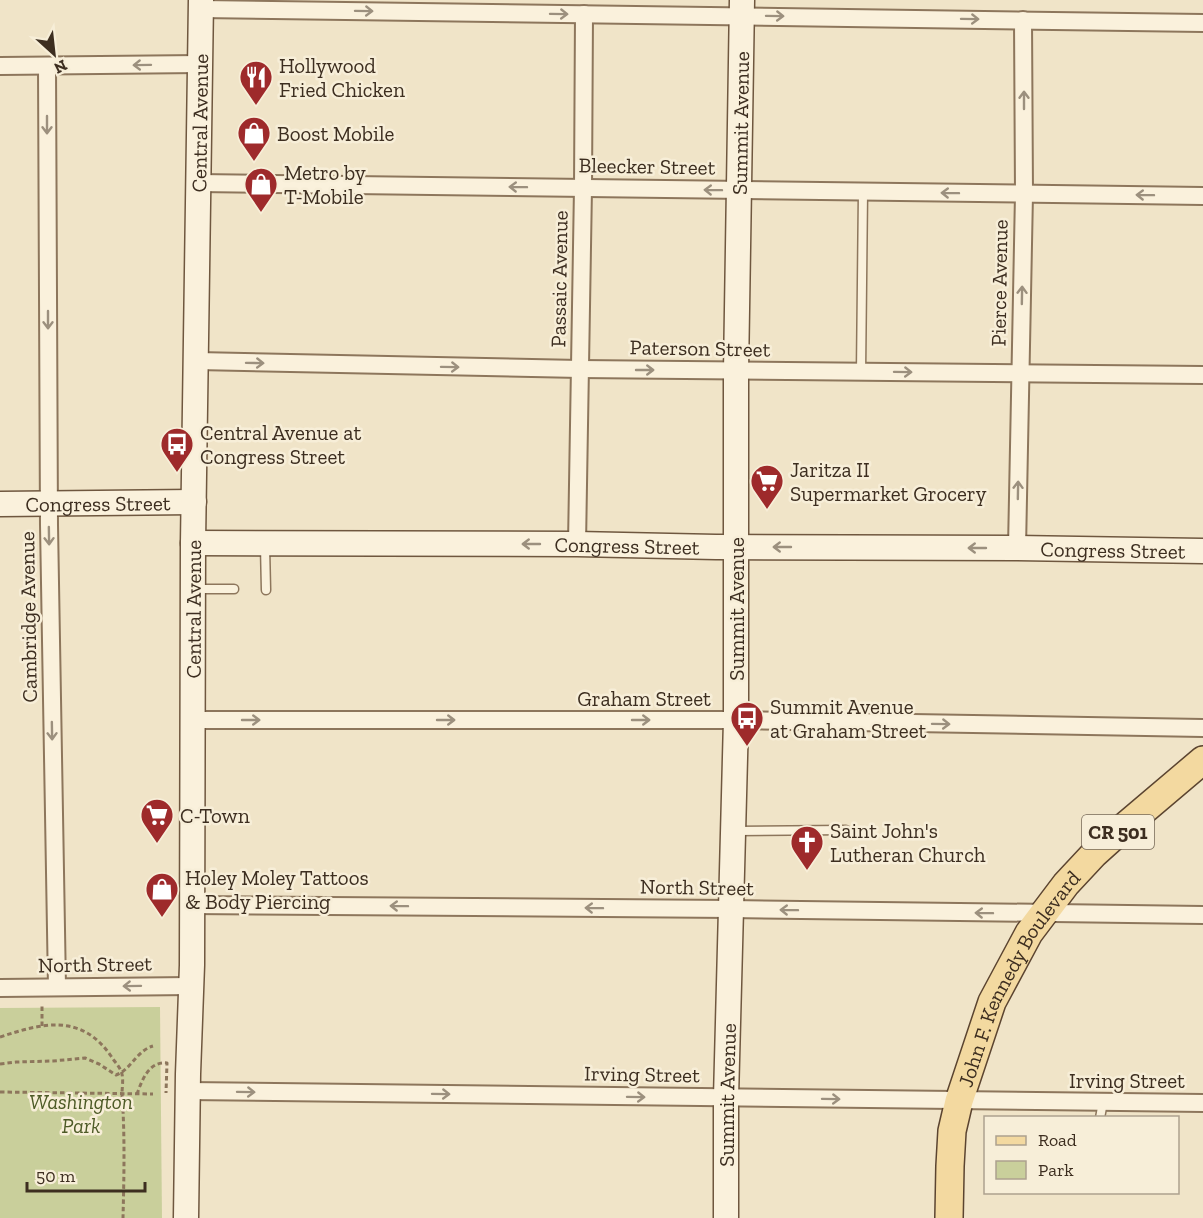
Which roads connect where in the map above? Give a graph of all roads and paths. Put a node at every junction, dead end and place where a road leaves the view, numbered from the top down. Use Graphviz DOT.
graph roads {
  1 [pos="201,4"];
  2 [pos="742,8"];
  3 [pos="584,14"];
  4 [pos="1023,20"];
  5 [pos="1203,22"];
  6 [pos="200,64"];
  7 [pos="0,66"];
  8 [pos="47,66"];
  9 [pos="199,183"];
  10 [pos="583,188"];
  11 [pos="739,190"];
  12 [pos="863,192"];
  13 [pos="1024,194"];
  14 [pos="1203,196"];
  15 [pos="196,361"];
  16 [pos="580,369"];
  17 [pos="736,371"];
  18 [pos="861,372"];
  19 [pos="1020,374"];
  20 [pos="1203,375"];
  21 [pos="194,502"];
  22 [pos="0,504"];
  23 [pos="49,504"];
  24 [pos="265,542"];
  25 [pos="193,543"];
  26 [pos="577,544"];
  27 [pos="736,547"];
  28 [pos="1017,548"];
  29 [pos="1203,551"];
  30 [pos="193,589"];
  31 [pos="234,590"];
  32 [pos="266,590"];
  33 [pos="192,720"];
  34 [pos="736,720"];
  35 [pos="1203,728"];
  36 [pos="1203,760"];
  37 [pos="846,830"];
  38 [pos="733,831"];
  39 [pos="192,905"];
  40 [pos="731,909"];
  41 [pos="1043,913"];
  42 [pos="1203,915"];
  43 [pos="190,986"];
  44 [pos="57,987"];
  45 [pos="0,988"];
  46 [pos="42,1003"];
  47 [pos="42,1026"];
  48 [pos="0,1037"];
  49 [pos="153,1046"];
  50 [pos="0,1064"];
  51 [pos="122,1073"];
  52 [pos="0,1092"];
  53 [pos="177,1092"];
  54 [pos="122,1094"];
  55 [pos="137,1094"];
  56 [pos="153,1094"];
  57 [pos="726,1098"];
  58 [pos="959,1101"];
  59 [pos="1203,1103"];
  60 [pos="1101,1110"];
  61 [pos="123,1218"];
  62 [pos="186,1218"];
  63 [pos="726,1218"];
  64 [pos="949,1218"];
  1 -- 3 [label="street, one-way"];
  1 -- 6 [label="street, Central Avenue"];
  2 -- 3 [label="street"];
  2 -- 4 [label="street, one-way"];
  2 -- 11 [label="street, Summit Avenue"];
  3 -- 10 [label="street, Passaic Avenue"];
  4 -- 5 [label="street"];
  13 -- 4 [label="street, Pierce Avenue, one-way"];
  6 -- 8 [label="street, one-way"];
  6 -- 9 [label="street, Central Avenue"];
  7 -- 8 [label="street"];
  8 -- 23 [label="street, Cambridge Avenue, one-way"];
  10 -- 9 [label="street, Bleecker Street, one-way"];
  9 -- 15 [label="street, Central Avenue"];
  11 -- 10 [label="street, Bleecker Street, one-way"];
  10 -- 16 [label="street, Passaic Avenue"];
  11 -- 12 [label="street, Bleecker Street"];
  11 -- 17 [label="street, Summit Avenue"];
  13 -- 12 [label="street, Bleecker Street, one-way"];
  12 -- 18 [label="lane"];
  14 -- 13 [label="street, Bleecker Street, one-way"];
  19 -- 13 [label="street, Pierce Avenue, one-way"];
  15 -- 16 [label="street, Paterson Street, one-way"];
  15 -- 21 [label="street, Central Avenue"];
  16 -- 17 [label="street, Paterson Street, one-way"];
  16 -- 26 [label="street, Passaic Avenue"];
  17 -- 18 [label="street, Paterson Street"];
  17 -- 27 [label="street, Summit Avenue"];
  18 -- 19 [label="street, Paterson Street, one-way"];
  19 -- 20 [label="street, Paterson Street"];
  28 -- 19 [label="street, Pierce Avenue, one-way"];
  21 -- 23 [label="street, Congress Street"];
  21 -- 25 [label="street, Central Avenue"];
  22 -- 23 [label="street, Congress Street"];
  23 -- 44 [label="street, Cambridge Avenue, one-way"];
  24 -- 25 [label="street, Congress Street"];
  26 -- 24 [label="street, Congress Street, one-way"];
  24 -- 32 [label="lane"];
  25 -- 30 [label="street, Central Avenue"];
  26 -- 27 [label="street, Congress Street"];
  28 -- 27 [label="street, Congress Street, one-way"];
  27 -- 34 [label="street, Summit Avenue"];
  28 -- 29 [label="street, Congress Street"];
  30 -- 31 [label="lane"];
  30 -- 33 [label="street, Central Avenue"];
  33 -- 34 [label="street, Graham Street, one-way"];
  33 -- 39 [label="street, Central Avenue"];
  34 -- 35 [label="street, Graham Street, one-way"];
  34 -- 38 [label="street, Summit Avenue"];
  36 -- 41 [label="main road, John F. Kennedy Boulevard / CR 501"];
  37 -- 38 [label="lane"];
  38 -- 40 [label="street, Summit Avenue"];
  40 -- 39 [label="street, North Street, one-way"];
  39 -- 43 [label="street, Central Avenue"];
  41 -- 40 [label="street, North Street, one-way"];
  40 -- 57 [label="street, Summit Avenue"];
  41 -- 42 [label="street, North Street"];
  41 -- 58 [label="main road, John F. Kennedy Boulevard / CR 501"];
  43 -- 44 [label="street, North Street, one-way"];
  43 -- 53 [label="street, Central Avenue"];
  44 -- 45 [label="street, North Street"];
  46 -- 47 [label="path"];
  47 -- 48 [label="path"];
  47 -- 51 [label="path"];
  49 -- 51 [label="path"];
  50 -- 51 [label="path"];
  51 -- 54 [label="path"];
  52 -- 54 [label="path"];
  53 -- 55 [label="path"];
  53 -- 57 [label="street, Irving Street, one-way"];
  53 -- 62 [label="street, Central Avenue"];
  54 -- 55 [label="path"];
  54 -- 61 [label="path"];
  55 -- 56 [label="path"];
  57 -- 58 [label="street, Irving Street, one-way"];
  57 -- 63 [label="street, Summit Avenue"];
  58 -- 60 [label="street, Irving Street"];
  58 -- 64 [label="main road, John F. Kennedy Boulevard / CR 501"];
  59 -- 60 [label="street, Irving Street"];
}
